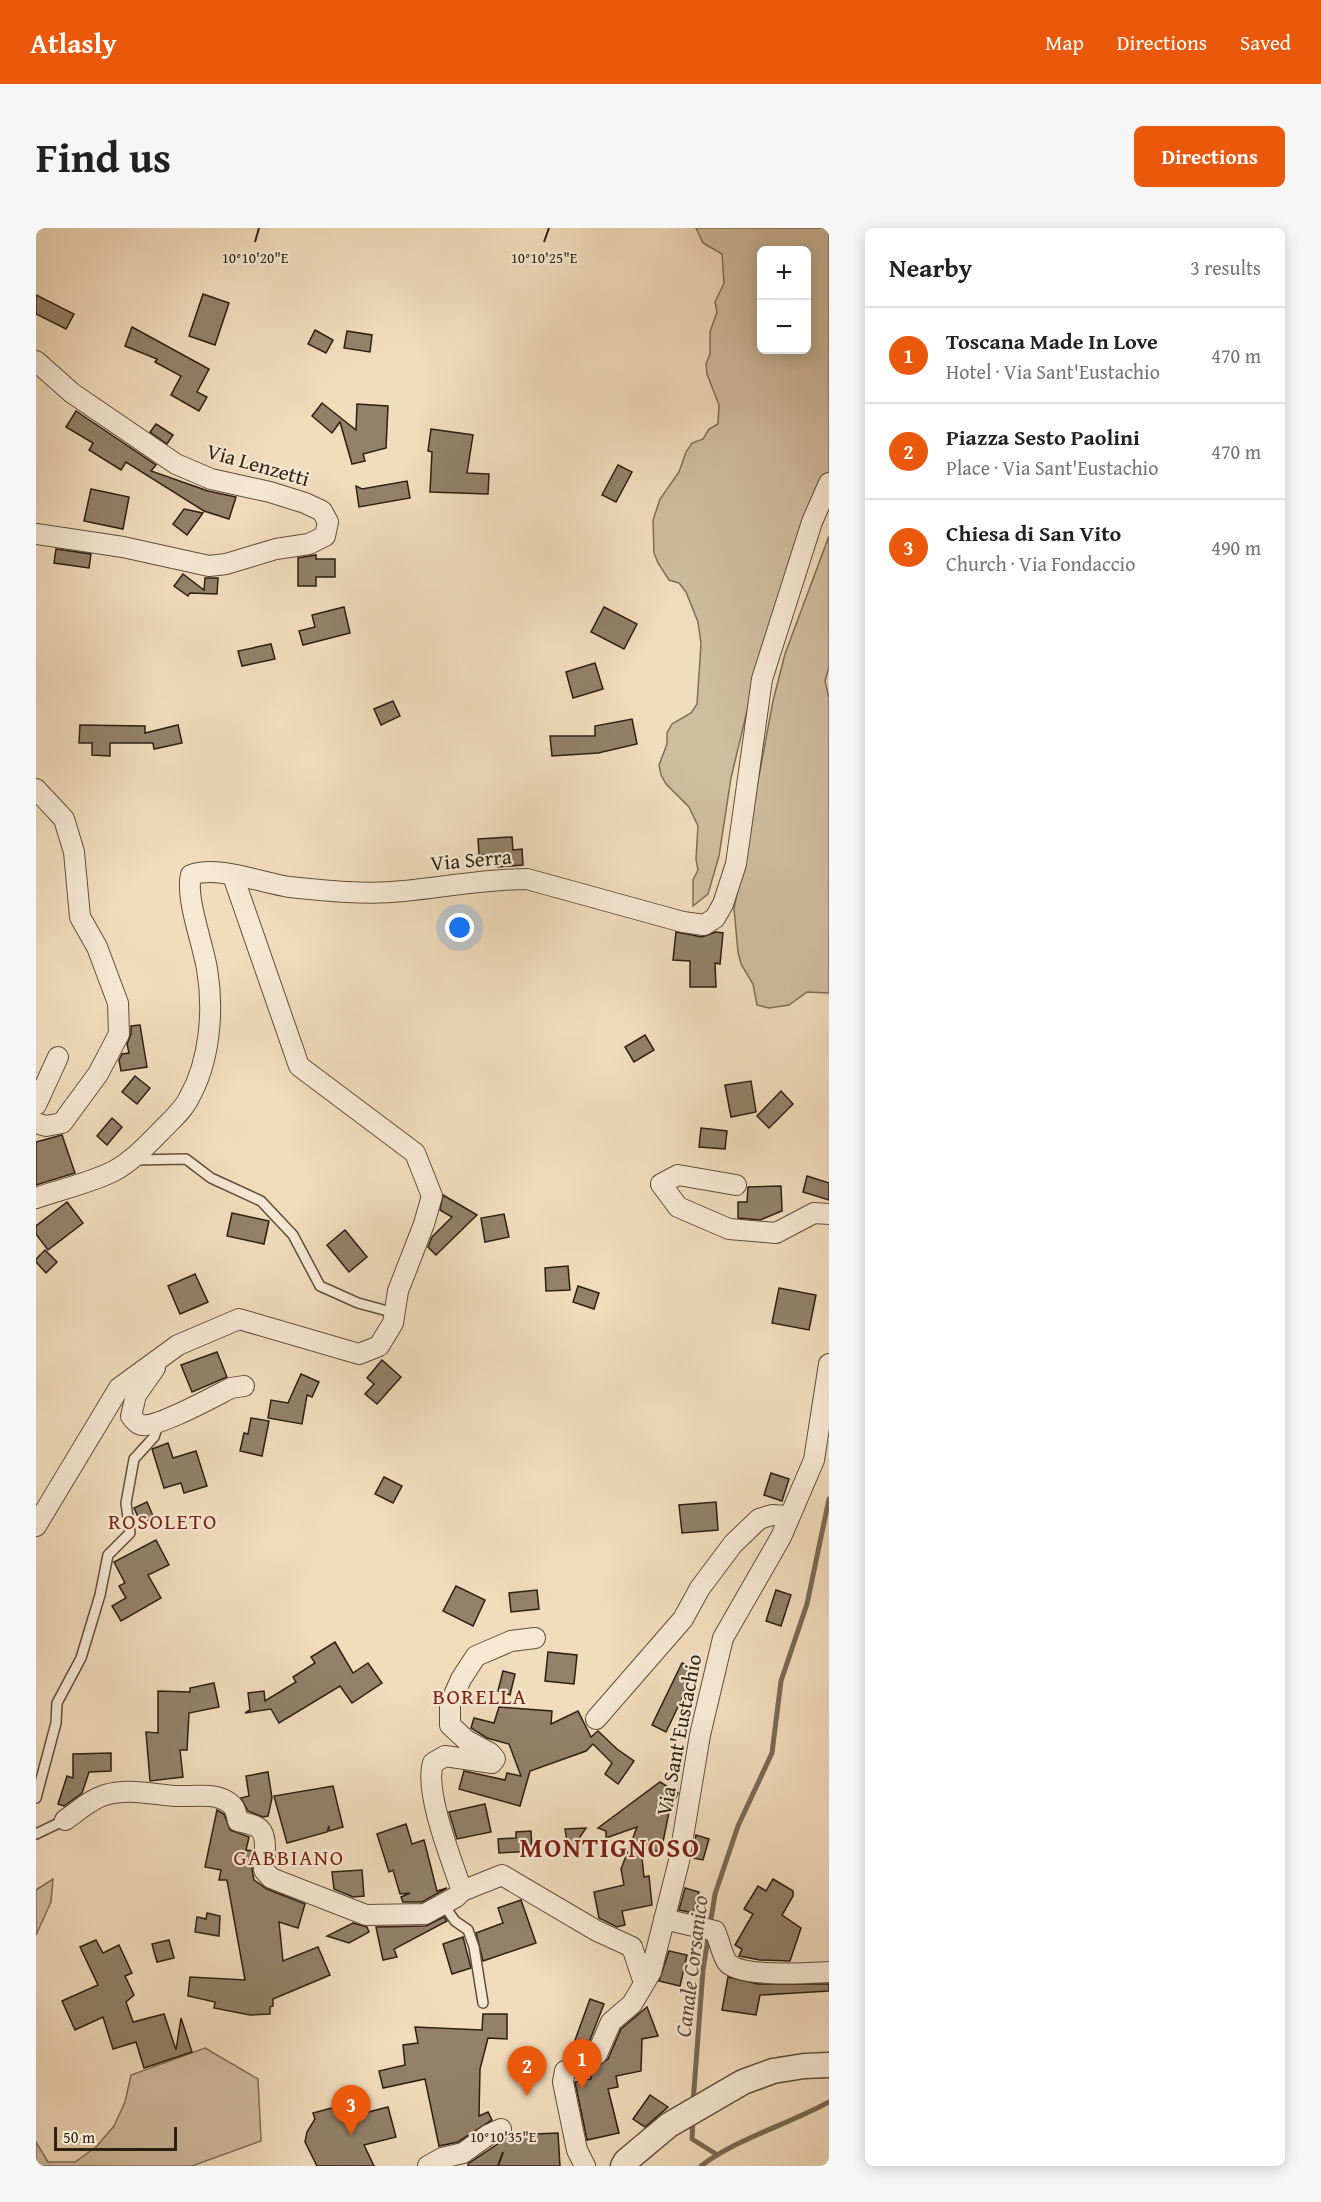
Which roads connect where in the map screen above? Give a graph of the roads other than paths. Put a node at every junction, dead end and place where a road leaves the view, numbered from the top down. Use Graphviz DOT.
graph roads {
  1 [pos="36,361"];
  2 [pos="829,483"];
  3 [pos="36,534"];
  4 [pos="36,789"];
  5 [pos="233,876"];
  6 [pos="58,1057"];
  7 [pos="36,1105"];
  8 [pos="36,1123"];
  9 [pos="131,1160"];
  10 [pos="736,1185"];
  11 [pos="36,1198"];
  12 [pos="829,1214"];
  13 [pos="394,1313"];
  14 [pos="163,1356"];
  15 [pos="829,1364"];
  16 [pos="244,1386"];
  17 [pos="159,1423"];
  18 [pos="789,1516"];
  19 [pos="36,1526"];
  20 [pos="535,1638"];
  21 [pos="596,1719"];
  22 [pos="36,1798"];
  23 [pos="65,1820"];
  24 [pos="36,1834"];
  25 [pos="462,1892"];
  26 [pos="443,1904"];
  27 [pos="664,1919"];
  28 [pos="829,1972"];
  29 [pos="644,1983"];
  30 [pos="483,2003"];
  31 [pos="829,2065"];
  32 [pos="501,2129"];
  33 [pos="428,2166"];
  34 [pos="585,2166"];
  35 [pos="623,2166"];
  1 -- 3 [label="street, Via Lenzetti"];
  2 -- 5 [label="street, Via Serra"];
  4 -- 8 [label="street"];
  5 -- 9 [label="street, Via Serra"];
  5 -- 13 [label="street"];
  6 -- 7 [label="street"];
  9 -- 11 [label="street, Via Serra"];
  9 -- 13 [label="lane"];
  10 -- 12 [label="street"];
  13 -- 14 [label="street"];
  14 -- 17 [label="street"];
  14 -- 19 [label="street"];
  15 -- 18 [label="street, Via Sant'Eustachio"];
  16 -- 17 [label="street"];
  17 -- 22 [label="lane"];
  18 -- 21 [label="street"];
  18 -- 27 [label="street, Via Sant'Eustachio"];
  20 -- 25 [label="street"];
  23 -- 24 [label="lane"];
  23 -- 26 [label="street"];
  25 -- 26 [label="street"];
  25 -- 29 [label="street"];
  26 -- 30 [label="lane"];
  27 -- 28 [label="street"];
  27 -- 29 [label="street, Via Sant'Eustachio"];
  29 -- 34 [label="street, Via Sant'Eustachio"];
  31 -- 35 [label="street"];
  32 -- 33 [label="street"];
}
